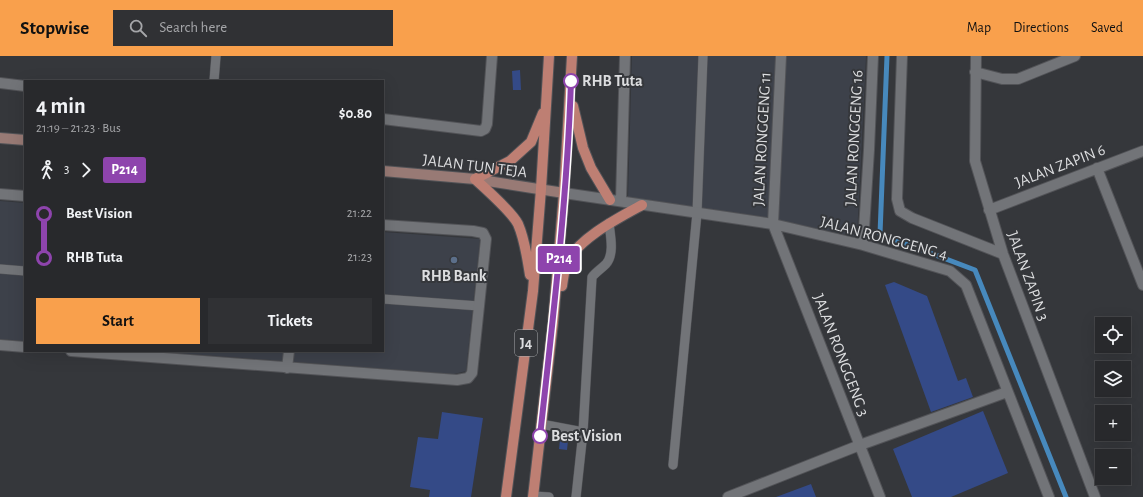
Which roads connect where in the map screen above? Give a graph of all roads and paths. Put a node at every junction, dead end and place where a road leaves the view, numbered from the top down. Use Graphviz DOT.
graph roads {
  1 [pos="216,56"];
  2 [pos="492,56"];
  3 [pos="549,56"];
  4 [pos="572,56"];
  5 [pos="625,56"];
  6 [pos="703,56"];
  7 [pos="781,56"];
  8 [pos="873,56"];
  9 [pos="902,56"];
  10 [pos="976,56"];
  11 [pos="1075,56"];
  12 [pos="976,72"];
  13 [pos="214,80"];
  14 [pos="0,83"];
  15 [pos="24,86"];
  16 [pos="571,97"];
  17 [pos="546,104"];
  18 [pos="384,119"];
  19 [pos="0,138"];
  20 [pos="24,140"];
  21 [pos="1143,151"];
  22 [pos="1097,168"];
  23 [pos="384,171"];
  24 [pos="475,179"];
  25 [pos="541,189"];
  26 [pos="564,193"];
  27 [pos="0,194"];
  28 [pos="24,196"];
  29 [pos="610,200"];
  30 [pos="621,201"];
  31 [pos="642,204"];
  32 [pos="989,210"];
  33 [pos="697,213"];
  34 [pos="609,223"];
  35 [pos="773,224"];
  36 [pos="384,225"];
  37 [pos="863,245"];
  38 [pos="1003,254"];
  39 [pos="0,269"];
  40 [pos="24,271"];
  41 [pos="1143,285"];
  42 [pos="533,291"];
  43 [pos="384,299"];
  44 [pos="480,306"];
  45 [pos="553,323"];
  46 [pos="0,345"];
  47 [pos="24,347"];
  48 [pos="84,352"];
  49 [pos="289,352"];
  50 [pos="287,368"];
  51 [pos="1007,392"];
  52 [pos="541,424"];
  53 [pos="582,432"];
  54 [pos="860,445"];
  55 [pos="673,465"];
  56 [pos="534,496"];
  57 [pos="506,497"];
  58 [pos="549,497"];
  59 [pos="576,497"];
  60 [pos="728,497"];
  61 [pos="880,497"];
  62 [pos="1049,497"];
  63 [pos="1095,497"];
  1 -- 13 [label="lane"];
  2 -- 18 [label="street"];
  3 -- 17 [label="main road, J4"];
  4 -- 16 [label="main road, J4"];
  5 -- 30 [label="street"];
  6 -- 33 [label="lane"];
  7 -- 35 [label="street, JALAN RONGGENG 11"];
  8 -- 37 [label="street, JALAN RONGGENG 16"];
  9 -- 38 [label="street"];
  10 -- 12 [label="street, JALAN ZAPIN 3"];
  11 -- 12 [label="street"];
  12 -- 32 [label="street, JALAN ZAPIN 3"];
  14 -- 15 [label="street"];
  16 -- 26 [label="main road, J4"];
  16 -- 29 [label="main road"];
  17 -- 24 [label="main road"];
  17 -- 25 [label="main road, J4"];
  19 -- 20 [label="street"];
  21 -- 22 [label="street, JALAN ZAPIN 6"];
  22 -- 32 [label="street, JALAN ZAPIN 6"];
  22 -- 41 [label="street"];
  23 -- 24 [label="street, JALAN TUN TEJA"];
  24 -- 25 [label="street, JALAN TUN TEJA"];
  24 -- 42 [label="main road"];
  25 -- 26 [label="street, JALAN TUN TEJA"];
  25 -- 42 [label="main road, J4"];
  26 -- 29 [label="street, JALAN RONGGENG 4"];
  26 -- 45 [label="main road, J4"];
  27 -- 28 [label="street"];
  29 -- 30 [label="street, JALAN RONGGENG 4"];
  30 -- 31 [label="street, JALAN RONGGENG 4"];
  31 -- 33 [label="street, JALAN RONGGENG 4"];
  31 -- 34 [label="main road"];
  32 -- 38 [label="street, JALAN ZAPIN 3"];
  33 -- 35 [label="street, JALAN RONGGENG 4"];
  33 -- 55 [label="lane"];
  34 -- 45 [label="main road"];
  34 -- 53 [label="lane"];
  35 -- 37 [label="street, JALAN RONGGENG 4"];
  35 -- 54 [label="street, JALAN RONGGENG 3"];
  36 -- 44 [label="street"];
  37 -- 51 [label="street, JALAN RONGGENG 4"];
  38 -- 63 [label="street, JALAN ZAPIN 3"];
  39 -- 40 [label="lane"];
  42 -- 57 [label="main road, J4"];
  43 -- 44 [label="lane"];
  44 -- 50 [label="street"];
  45 -- 52 [label="main road, J4"];
  46 -- 47 [label="street"];
  48 -- 50 [label="street"];
  49 -- 50 [label="street"];
  51 -- 54 [label="street"];
  51 -- 62 [label="street, JALAN RONGGENG 4"];
  52 -- 53 [label="lane"];
  52 -- 56 [label="main road, J4"];
  53 -- 59 [label="lane"];
  54 -- 60 [label="street"];
  54 -- 61 [label="street, JALAN RONGGENG 3"];
  56 -- 58 [label="lane"];
}
